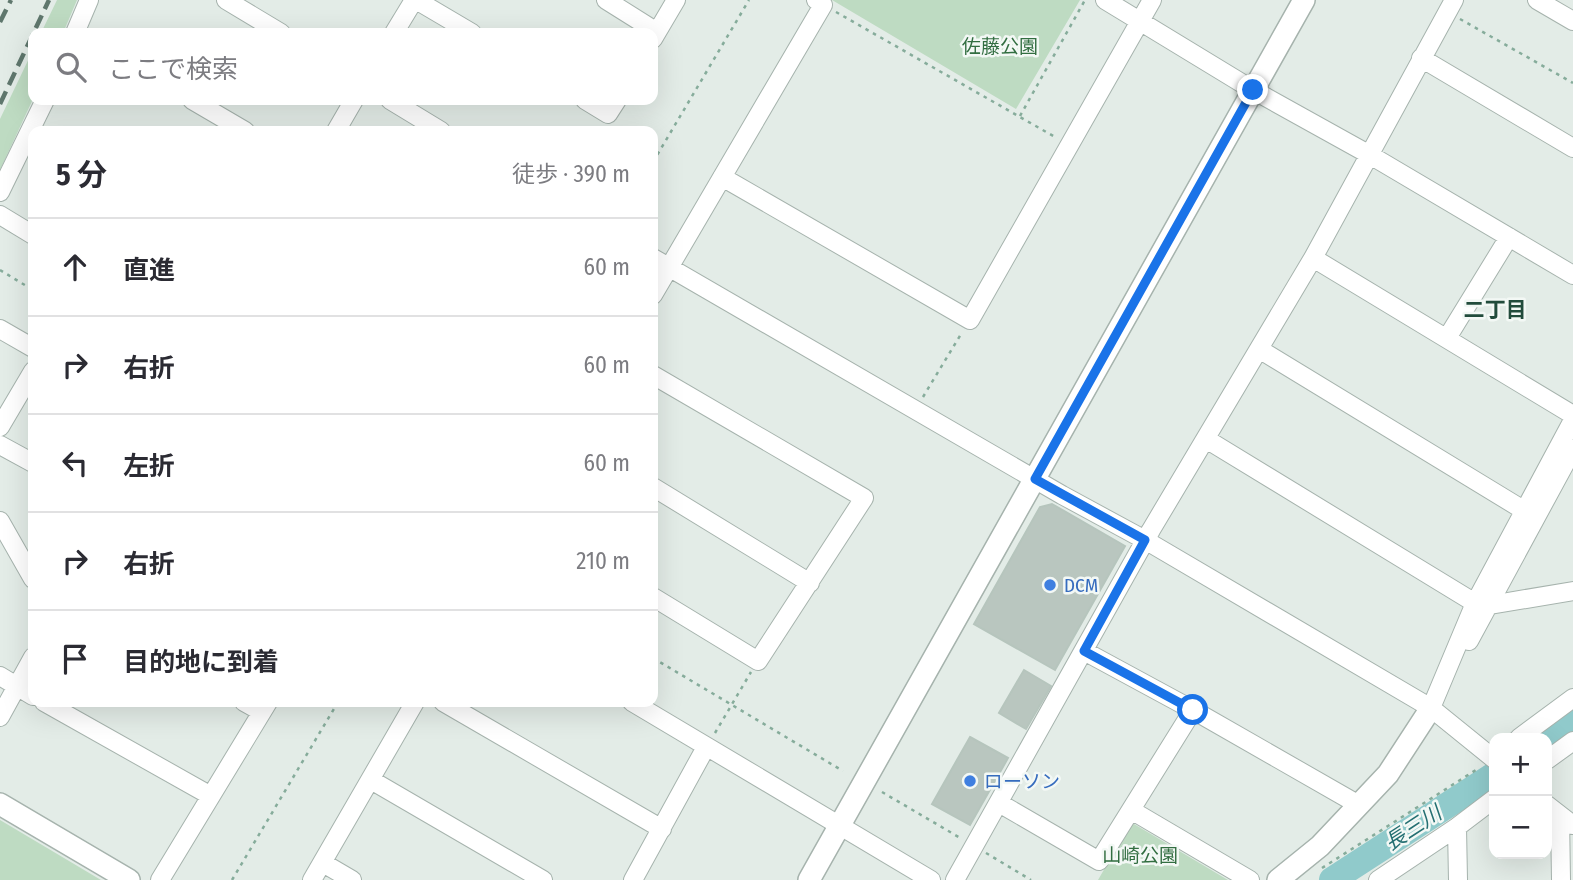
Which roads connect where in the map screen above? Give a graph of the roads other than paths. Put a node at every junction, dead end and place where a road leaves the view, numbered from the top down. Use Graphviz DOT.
graph roads {
  1 [pos="89,0"];
  2 [pos="226,0"];
  3 [pos="415,0"];
  4 [pos="606,0"];
  5 [pos="676,0"];
  6 [pos="1105,0"];
  7 [pos="1152,0"];
  8 [pos="1304,0"];
  9 [pos="1537,0"];
  10 [pos="820,2"];
  11 [pos="1450,6"];
  12 [pos="1573,21"];
  13 [pos="1140,22"];
  14 [pos="78,28"];
  15 [pos="273,28"];
  16 [pos="397,28"];
  17 [pos="463,28"];
  18 [pos="644,28"];
  19 [pos="658,31"];
  20 [pos="1421,58"];
  21 [pos="1253,90"];
  22 [pos="44,105"];
  23 [pos="201,105"];
  24 [pos="351,105"];
  25 [pos="398,105"];
  26 [pos="593,105"];
  27 [pos="614,105"];
  28 [pos="41,126"];
  29 [pos="236,126"];
  30 [pos="340,126"];
  31 [pos="433,126"];
  32 [pos="1571,141"];
  33 [pos="28,148"];
  34 [pos="1370,155"];
  35 [pos="722,177"];
  36 [pos="0,192"];
  37 [pos="0,215"];
  38 [pos="28,232"];
  39 [pos="1508,237"];
  40 [pos="1313,258"];
  41 [pos="661,262"];
  42 [pos="1573,275"];
  43 [pos="0,330"];
  44 [pos="1447,338"];
  45 [pos="28,345"];
  46 [pos="1259,349"];
  47 [pos="658,378"];
  48 [pos="28,379"];
  49 [pos="1573,418"];
  50 [pos="0,426"];
  51 [pos="1206,439"];
  52 [pos="0,445"];
  53 [pos="1573,449"];
  54 [pos="28,460"];
  55 [pos="1035,479"];
  56 [pos="658,490"];
  57 [pos="1525,510"];
  58 [pos="0,521"];
  59 [pos="1145,540"];
  60 [pos="28,570"];
  61 [pos="810,583"];
  62 [pos="1573,591"];
  63 [pos="658,600"];
  64 [pos="1483,604"];
  65 [pos="1084,651"];
  66 [pos="28,666"];
  67 [pos="0,676"];
  68 [pos="17,686"];
  69 [pos="28,693"];
  70 [pos="1573,698"];
  71 [pos="53,707"];
  72 [pos="265,707"];
  73 [pos="412,707"];
  74 [pos="452,707"];
  75 [pos="640,707"];
  76 [pos="1432,708"];
  77 [pos="1193,710"];
  78 [pos="0,717"];
  79 [pos="1526,733"];
  80 [pos="1573,741"];
  81 [pos="706,747"];
  82 [pos="1489,755"];
  83 [pos="1552,756"];
  84 [pos="370,780"];
  85 [pos="211,796"];
  86 [pos="999,803"];
  87 [pos="1489,803"];
  88 [pos="0,804"];
  89 [pos="1359,805"];
  90 [pos="1131,810"];
  91 [pos="1560,815"];
  92 [pos="839,825"];
  93 [pos="1457,827"];
  94 [pos="662,829"];
  95 [pos="323,863"];
  96 [pos="129,880"];
  97 [pos="160,880"];
  98 [pos="312,880"];
  99 [pos="352,880"];
  100 [pos="543,880"];
  101 [pos="633,880"];
  102 [pos="809,880"];
  103 [pos="931,880"];
  104 [pos="955,880"];
  105 [pos="1250,880"];
  106 [pos="1278,880"];
  107 [pos="1377,880"];
  108 [pos="1458,880"];
  109 [pos="1561,880"];
  1 -- 14 [label="street"];
  2 -- 15 [label="street"];
  3 -- 16 [label="street"];
  3 -- 17 [label="street"];
  4 -- 18 [label="street"];
  5 -- 19 [label="street"];
  6 -- 13 [label="street"];
  7 -- 13 [label="street"];
  8 -- 21 [label="street"];
  9 -- 12 [label="street"];
  10 -- 35 [label="street"];
  11 -- 20 [label="street"];
  13 -- 21 [label="street"];
  13 -- 35 [label="street"];
  20 -- 32 [label="street"];
  20 -- 34 [label="street"];
  21 -- 34 [label="street"];
  21 -- 55 [label="street"];
  22 -- 28 [label="street"];
  23 -- 29 [label="street"];
  24 -- 30 [label="street"];
  25 -- 31 [label="street"];
  26 -- 27 [label="street"];
  33 -- 36 [label="street"];
  34 -- 39 [label="street"];
  34 -- 40 [label="street"];
  35 -- 41 [label="street"];
  37 -- 38 [label="street"];
  39 -- 42 [label="street"];
  39 -- 44 [label="street"];
  40 -- 44 [label="street"];
  40 -- 46 [label="street"];
  41 -- 55 [label="street"];
  43 -- 45 [label="street"];
  44 -- 49 [label="street"];
  46 -- 51 [label="street"];
  46 -- 57 [label="street"];
  47 -- 61 [label="street"];
  48 -- 50 [label="street"];
  49 -- 57 [label="street"];
  51 -- 59 [label="street"];
  51 -- 64 [label="street"];
  52 -- 54 [label="street"];
  53 -- 64 [label="street"];
  55 -- 59 [label="street"];
  55 -- 92 [label="street"];
  56 -- 61 [label="street"];
  57 -- 64 [label="street"];
  58 -- 60 [label="street"];
  59 -- 65 [label="street"];
  59 -- 76 [label="street"];
  61 -- 63 [label="street"];
  62 -- 64 [label="street"];
  64 -- 76 [label="street"];
  65 -- 77 [label="street"];
  65 -- 86 [label="street"];
  66 -- 68 [label="street"];
  67 -- 68 [label="street"];
  68 -- 69 [label="street"];
  68 -- 78 [label="street"];
  70 -- 79 [label="street"];
  71 -- 85 [label="street"];
  72 -- 85 [label="street"];
  73 -- 84 [label="street"];
  74 -- 94 [label="street"];
  75 -- 81 [label="street"];
  76 -- 82 [label="street"];
  76 -- 89 [label="street"];
  77 -- 89 [label="street"];
  77 -- 90 [label="street"];
  80 -- 83 [label="street"];
  81 -- 92 [label="street"];
  81 -- 94 [label="street"];
  84 -- 95 [label="street"];
  84 -- 100 [label="street"];
  85 -- 97 [label="street"];
  86 -- 90 [label="street"];
  86 -- 104 [label="street"];
  87 -- 93 [label="street"];
  88 -- 96 [label="street"];
  89 -- 106 [label="street"];
  90 -- 105 [label="street"];
  91 -- 109 [label="street"];
  92 -- 102 [label="street"];
  92 -- 103 [label="street"];
  93 -- 107 [label="street"];
  93 -- 108 [label="street"];
  94 -- 101 [label="street"];
  95 -- 98 [label="street"];
  95 -- 99 [label="street"];
}
